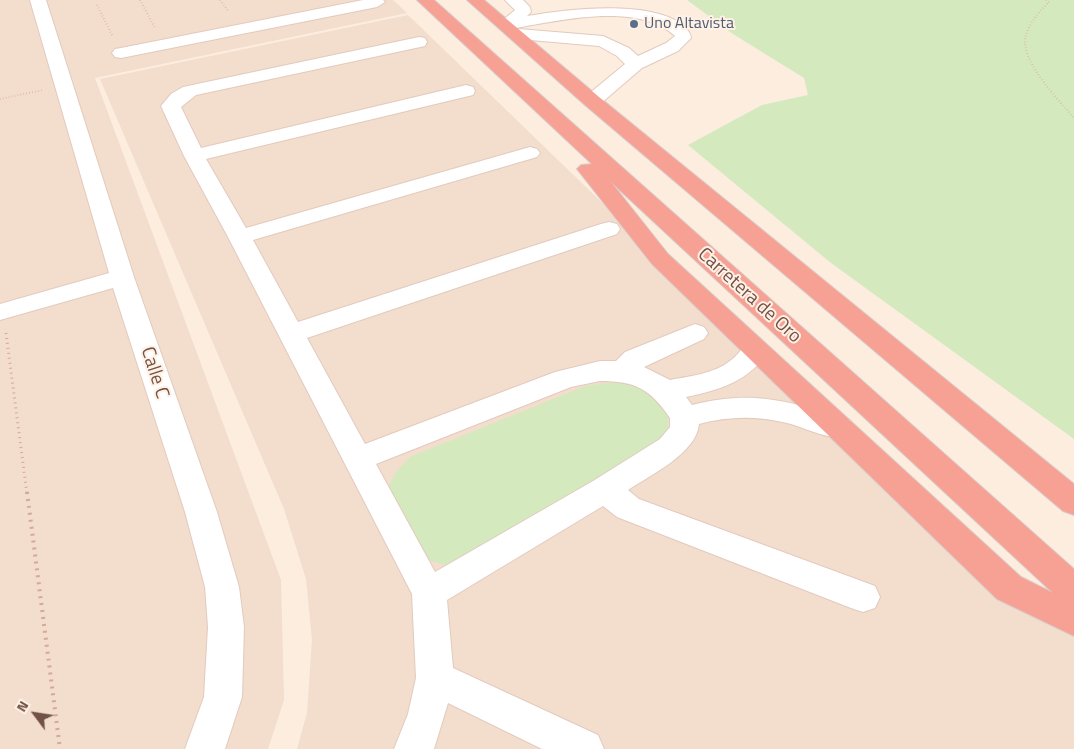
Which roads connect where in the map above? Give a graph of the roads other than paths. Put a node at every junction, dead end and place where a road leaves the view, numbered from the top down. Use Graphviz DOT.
graph roads {
  1 [pos="38,0"];
  2 [pos="375,0"];
  3 [pos="425,0"];
  4 [pos="475,0"];
  5 [pos="513,0"];
  6 [pos="510,29"];
  7 [pos="419,42"];
  8 [pos="121,53"];
  9 [pos="636,64"];
  10 [pos="466,91"];
  11 [pos="526,93"];
  12 [pos="592,101"];
  13 [pos="530,153"];
  14 [pos="194,156"];
  15 [pos="609,229"];
  16 [pos="240,237"];
  17 [pos="122,277"];
  18 [pos="2,312"];
  19 [pos="695,332"];
  20 [pos="290,334"];
  21 [pos="756,350"];
  22 [pos="623,371"];
  23 [pos="666,392"];
  24 [pos="685,417"];
  25 [pos="840,428"];
  26 [pos="357,459"];
  27 [pos="604,490"];
  28 [pos="1074,502"];
  29 [pos="1074,590"];
  30 [pos="430,593"];
  31 [pos="864,597"];
  32 [pos="1074,620"];
  33 [pos="435,678"];
  34 [pos="205,749"];
  35 [pos="414,749"];
  36 [pos="584,749"];
  1 -- 17 [label="street, Calle C"];
  2 -- 8 [label="street"];
  3 -- 11 [label="highway, Carretera de Oro"];
  4 -- 6 [label="highway"];
  5 -- 6 [label="street"];
  6 -- 9 [label="street"];
  6 -- 9 [label="street"];
  6 -- 12 [label="highway"];
  7 -- 14 [label="street"];
  9 -- 12 [label="street"];
  10 -- 14 [label="street"];
  11 -- 21 [label="highway"];
  11 -- 29 [label="highway, Carretera de Oro"];
  12 -- 28 [label="highway"];
  13 -- 16 [label="street"];
  14 -- 16 [label="street"];
  15 -- 20 [label="street"];
  16 -- 20 [label="street"];
  17 -- 18 [label="street"];
  17 -- 34 [label="street, Calle C"];
  19 -- 22 [label="street"];
  20 -- 26 [label="street"];
  21 -- 23 [label="street"];
  21 -- 25 [label="highway"];
  22 -- 23 [label="street"];
  22 -- 26 [label="street"];
  23 -- 24 [label="street"];
  24 -- 25 [label="street"];
  24 -- 27 [label="street"];
  25 -- 32 [label="highway"];
  26 -- 30 [label="street"];
  27 -- 30 [label="street"];
  27 -- 31 [label="street"];
  30 -- 33 [label="street"];
  33 -- 35 [label="street"];
  33 -- 36 [label="street"];
}
